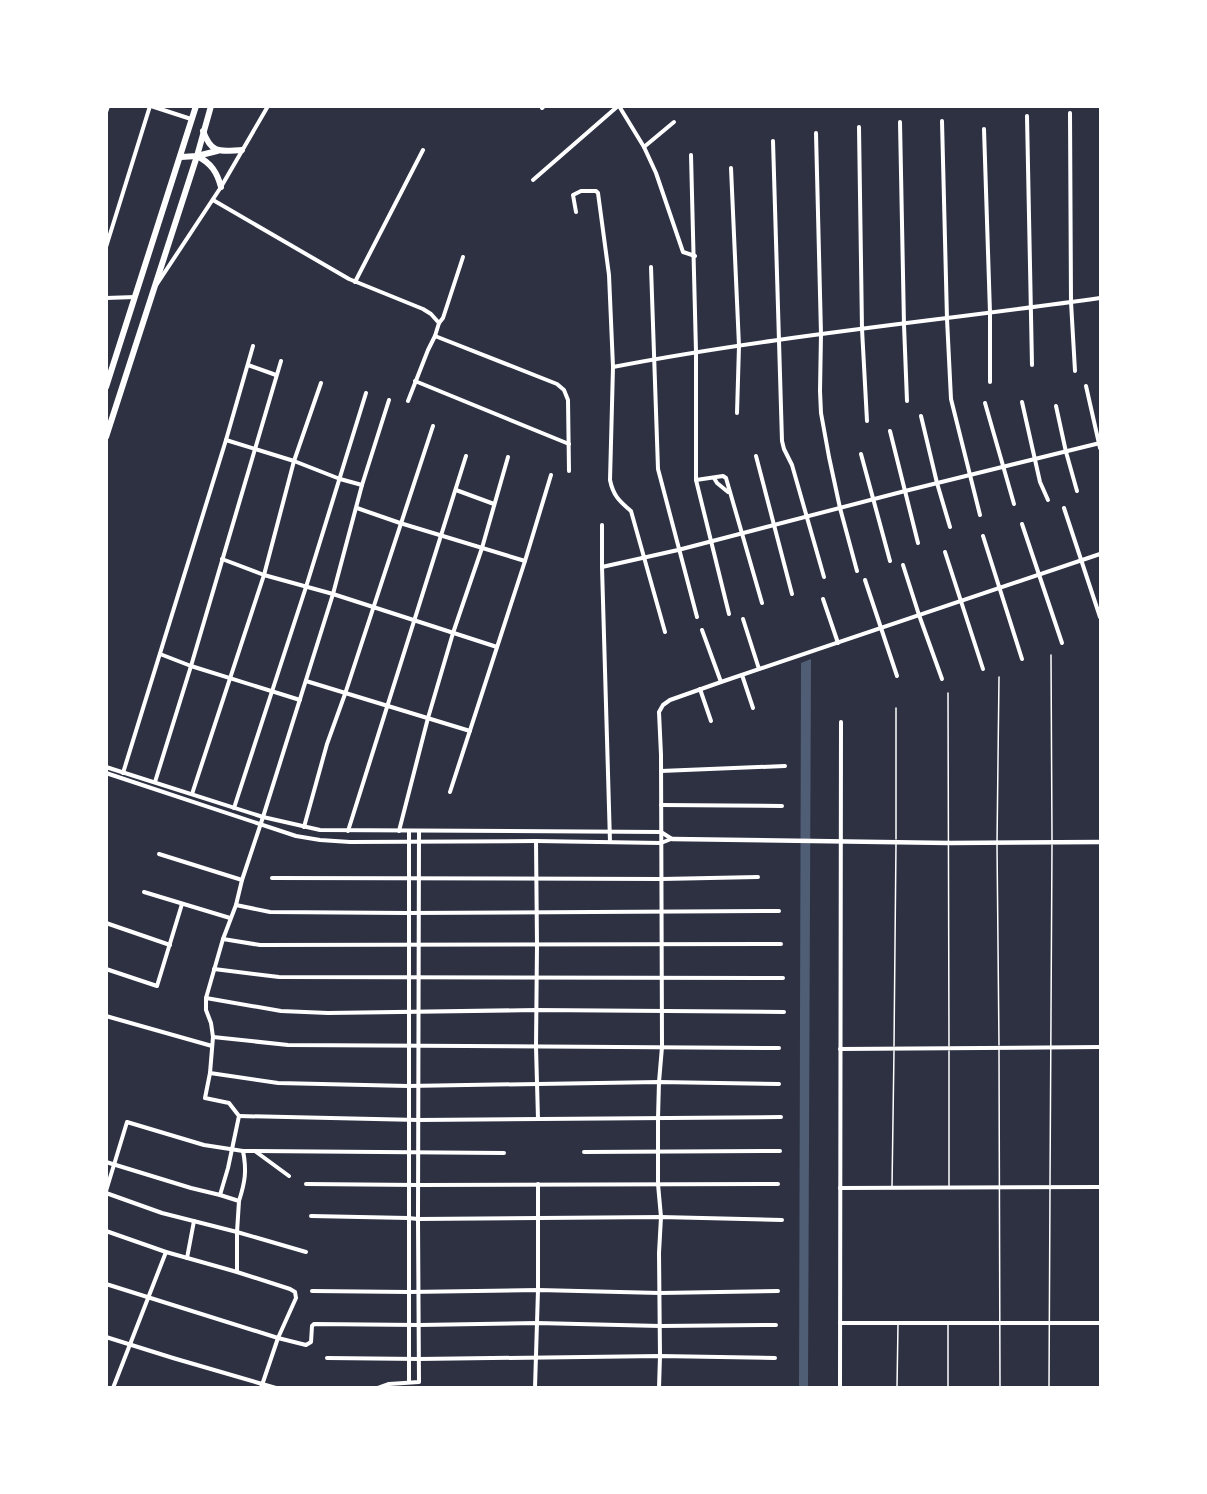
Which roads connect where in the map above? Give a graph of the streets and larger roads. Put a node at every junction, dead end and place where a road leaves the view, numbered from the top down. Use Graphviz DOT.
graph roads {
  1 [pos="108,106"];
  2 [pos="150,106"];
  3 [pos="196,106"];
  4 [pos="211,106"];
  5 [pos="268,106"];
  6 [pos="619,106"];
  7 [pos="106,112"];
  8 [pos="1070,113"];
  9 [pos="1027,116"];
  10 [pos="192,119"];
  11 [pos="942,121"];
  12 [pos="900,122"];
  13 [pos="674,123"];
  14 [pos="859,127"];
  15 [pos="984,129"];
  16 [pos="203,131"];
  17 [pos="816,133"];
  18 [pos="773,141"];
  19 [pos="644,147"];
  20 [pos="242,150"];
  21 [pos="423,150"];
  22 [pos="217,151"];
  23 [pos="691,155"];
  24 [pos="197,156"];
  25 [pos="181,157"];
  26 [pos="731,168"];
  27 [pos="533,180"];
  28 [pos="221,188"];
  29 [pos="213,200"];
  30 [pos="576,212"];
  31 [pos="106,247"];
  32 [pos="694,256"];
  33 [pos="463,257"];
  34 [pos="651,267"];
  35 [pos="355,282"];
  36 [pos="154,290"];
  37 [pos="136,297"];
  38 [pos="106,298"];
  39 [pos="1101,298"];
  40 [pos="1071,302"];
  41 [pos="1031,307"];
  42 [pos="990,313"];
  43 [pos="947,319"];
  44 [pos="439,323"];
  45 [pos="904,325"];
  46 [pos="862,329"];
  47 [pos="821,334"];
  48 [pos="435,336"];
  49 [pos="780,340"];
  50 [pos="253,346"];
  51 [pos="739,346"];
  52 [pos="696,352"];
  53 [pos="654,359"];
  54 [pos="281,360"];
  55 [pos="248,365"];
  56 [pos="1032,365"];
  57 [pos="613,367"];
  58 [pos="1075,371"];
  59 [pos="276,375"];
  60 [pos="415,381"];
  61 [pos="990,382"];
  62 [pos="321,383"];
  63 [pos="1086,386"];
  64 [pos="106,387"];
  65 [pos="366,393"];
  66 [pos="389,400"];
  67 [pos="408,401"];
  68 [pos="907,401"];
  69 [pos="1022,402"];
  70 [pos="986,403"];
  71 [pos="1056,406"];
  72 [pos="737,413"];
  73 [pos="921,416"];
  74 [pos="867,421"];
  75 [pos="433,426"];
  76 [pos="890,431"];
  77 [pos="106,438"];
  78 [pos="226,440"];
  79 [pos="569,444"];
  80 [pos="1100,445"];
  81 [pos="255,449"];
  82 [pos="1066,452"];
  83 [pos="861,454"];
  84 [pos="466,456"];
  85 [pos="756,456"];
  86 [pos="508,457"];
  87 [pos="1035,460"];
  88 [pos="294,461"];
  89 [pos="1004,468"];
  90 [pos="569,471"];
  91 [pos="551,474"];
  92 [pos="970,475"];
  93 [pos="714,478"];
  94 [pos="340,479"];
  95 [pos="696,480"];
  96 [pos="937,483"];
  97 [pos="362,485"];
  98 [pos="456,490"];
  99 [pos="905,491"];
  100 [pos="1077,492"];
  101 [pos="730,493"];
  102 [pos="873,499"];
  103 [pos="1048,500"];
  104 [pos="494,504"];
  105 [pos="1014,504"];
  106 [pos="357,507"];
  107 [pos="840,508"];
  108 [pos="1064,508"];
  109 [pos="980,515"];
  110 [pos="807,517"];
  111 [pos="400,523"];
  112 [pos="774,524"];
  113 [pos="1022,524"];
  114 [pos="602,525"];
  115 [pos="950,527"];
  116 [pos="741,533"];
  117 [pos="442,535"];
  118 [pos="983,536"];
  119 [pos="711,541"];
  120 [pos="918,543"];
  121 [pos="482,548"];
  122 [pos="678,550"];
  123 [pos="945,552"];
  124 [pos="1101,554"];
  125 [pos="645,558"];
  126 [pos="222,559"];
  127 [pos="525,561"];
  128 [pos="890,561"];
  129 [pos="1081,561"];
  130 [pos="903,565"];
  131 [pos="602,567"];
  132 [pos="857,571"];
  133 [pos="264,575"];
  134 [pos="1039,575"];
  135 [pos="824,577"];
  136 [pos="865,580"];
  137 [pos="306,587"];
  138 [pos="1000,588"];
  139 [pos="333,594"];
  140 [pos="792,594"];
  141 [pos="823,600"];
  142 [pos="961,601"];
  143 [pos="762,603"];
  144 [pos="374,607"];
  145 [pos="729,614"];
  146 [pos="919,615"];
  147 [pos="697,617"];
  148 [pos="1101,617"];
  149 [pos="743,619"];
  150 [pos="414,620"];
  151 [pos="881,628"];
  152 [pos="702,630"];
  153 [pos="453,633"];
  154 [pos="665,633"];
  155 [pos="838,642"];
  156 [pos="1062,644"];
  157 [pos="497,647"];
  158 [pos="160,654"];
  159 [pos="1022,659"];
  160 [pos="191,666"];
  161 [pos="759,669"];
  162 [pos="983,669"];
  163 [pos="742,675"];
  164 [pos="897,676"];
  165 [pos="231,679"];
  166 [pos="942,679"];
  167 [pos="306,681"];
  168 [pos="721,682"];
  169 [pos="700,689"];
  170 [pos="272,692"];
  171 [pos="345,694"];
  172 [pos="300,700"];
  173 [pos="387,706"];
  174 [pos="753,708"];
  175 [pos="428,718"];
  176 [pos="711,721"];
  177 [pos="841,722"];
  178 [pos="470,731"];
  179 [pos="785,766"];
  180 [pos="106,767"];
  181 [pos="661,771"];
  182 [pos="123,772"];
  183 [pos="106,773"];
  184 [pos="120,777"];
  185 [pos="155,782"];
  186 [pos="450,792"];
  187 [pos="192,795"];
  188 [pos="661,805"];
  189 [pos="782,806"];
  190 [pos="234,808"];
  191 [pos="263,817"];
  192 [pos="261,824"];
  193 [pos="304,827"];
  194 [pos="348,831"];
  195 [pos="399,831"];
  196 [pos="409,831"];
  197 [pos="419,831"];
  198 [pos="611,832"];
  199 [pos="661,832"];
  200 [pos="672,839"];
  201 [pos="409,841"];
  202 [pos="419,841"];
  203 [pos="536,841"];
  204 [pos="840,841"];
  205 [pos="610,842"];
  206 [pos="1101,842"];
  207 [pos="662,843"];
  208 [pos="159,854"];
  209 [pos="758,877"];
  210 [pos="408,878"];
  211 [pos="418,878"];
  212 [pos="536,878"];
  213 [pos="272,879"];
  214 [pos="662,879"];
  215 [pos="242,880"];
  216 [pos="144,892"];
  217 [pos="182,904"];
  218 [pos="236,905"];
  219 [pos="779,911"];
  220 [pos="537,912"];
  221 [pos="662,912"];
  222 [pos="408,913"];
  223 [pos="418,913"];
  224 [pos="230,918"];
  225 [pos="106,923"];
  226 [pos="223,939"];
  227 [pos="662,944"];
  228 [pos="781,944"];
  229 [pos="170,945"];
  230 [pos="408,945"];
  231 [pos="418,945"];
  232 [pos="537,945"];
  233 [pos="106,969"];
  234 [pos="214,969"];
  235 [pos="408,978"];
  236 [pos="418,978"];
  237 [pos="536,978"];
  238 [pos="662,978"];
  239 [pos="783,978"];
  240 [pos="206,998"];
  241 [pos="408,1011"];
  242 [pos="418,1011"];
  243 [pos="536,1011"];
  244 [pos="662,1011"];
  245 [pos="784,1012"];
  246 [pos="106,1016"];
  247 [pos="213,1037"];
  248 [pos="212,1046"];
  249 [pos="408,1046"];
  250 [pos="418,1046"];
  251 [pos="536,1047"];
  252 [pos="662,1047"];
  253 [pos="1101,1047"];
  254 [pos="779,1048"];
  255 [pos="840,1049"];
  256 [pos="210,1073"];
  257 [pos="659,1082"];
  258 [pos="537,1084"];
  259 [pos="779,1084"];
  260 [pos="408,1086"];
  261 [pos="418,1086"];
  262 [pos="239,1116"];
  263 [pos="781,1117"];
  264 [pos="658,1118"];
  265 [pos="538,1119"];
  266 [pos="409,1120"];
  267 [pos="418,1120"];
  268 [pos="232,1150"];
  269 [pos="243,1151"];
  270 [pos="254,1151"];
  271 [pos="658,1151"];
  272 [pos="780,1151"];
  273 [pos="409,1152"];
  274 [pos="418,1152"];
  275 [pos="584,1152"];
  276 [pos="504,1153"];
  277 [pos="106,1162"];
  278 [pos="114,1165"];
  279 [pos="289,1176"];
  280 [pos="306,1184"];
  281 [pos="538,1184"];
  282 [pos="658,1184"];
  283 [pos="778,1184"];
  284 [pos="408,1185"];
  285 [pos="418,1185"];
  286 [pos="1101,1187"];
  287 [pos="840,1188"];
  288 [pos="106,1192"];
  289 [pos="220,1195"];
  290 [pos="239,1201"];
  291 [pos="311,1216"];
  292 [pos="661,1217"];
  293 [pos="408,1218"];
  294 [pos="538,1218"];
  295 [pos="418,1219"];
  296 [pos="782,1220"];
  297 [pos="194,1221"];
  298 [pos="106,1232"];
  299 [pos="237,1232"];
  300 [pos="166,1252"];
  301 [pos="306,1252"];
  302 [pos="187,1258"];
  303 [pos="237,1272"];
  304 [pos="106,1284"];
  305 [pos="538,1290"];
  306 [pos="312,1291"];
  307 [pos="419,1291"];
  308 [pos="778,1291"];
  309 [pos="409,1292"];
  310 [pos="660,1293"];
  311 [pos="147,1298"];
  312 [pos="537,1323"];
  313 [pos="840,1323"];
  314 [pos="1101,1323"];
  315 [pos="408,1325"];
  316 [pos="419,1325"];
  317 [pos="776,1325"];
  318 [pos="660,1326"];
  319 [pos="106,1336"];
  320 [pos="278,1338"];
  321 [pos="130,1344"];
  322 [pos="660,1356"];
  323 [pos="537,1357"];
  324 [pos="327,1358"];
  325 [pos="775,1358"];
  326 [pos="409,1359"];
  327 [pos="418,1359"];
  328 [pos="409,1382"];
  329 [pos="262,1385"];
  330 [pos="398,1386"];
  331 [pos="113,1388"];
  332 [pos="276,1388"];
  333 [pos="378,1388"];
  334 [pos="535,1388"];
  335 [pos="659,1388"];
  336 [pos="840,1388"];
  1 -- 7 [label="street"];
  2 -- 10 [label="street"];
  2 -- 31 [label="street"];
  3 -- 10 [label="highway"];
  4 -- 16 [label="highway"];
  5 -- 20 [label="street"];
  6 -- 19 [label="street"];
  6 -- 27 [label="street"];
  8 -- 40 [label="street"];
  9 -- 41 [label="street"];
  10 -- 25 [label="highway"];
  11 -- 43 [label="street"];
  12 -- 45 [label="street"];
  13 -- 19 [label="street"];
  14 -- 46 [label="street"];
  15 -- 42 [label="street"];
  16 -- 22 [label="highway"];
  16 -- 24 [label="highway"];
  17 -- 47 [label="street"];
  18 -- 49 [label="street"];
  19 -- 32 [label="street"];
  20 -- 22 [label="highway"];
  20 -- 28 [label="street"];
  21 -- 35 [label="street"];
  22 -- 24 [label="highway"];
  23 -- 32 [label="street"];
  24 -- 25 [label="highway"];
  24 -- 28 [label="highway"];
  24 -- 36 [label="highway"];
  25 -- 37 [label="highway"];
  26 -- 51 [label="street"];
  28 -- 29 [label="street"];
  29 -- 35 [label="street"];
  29 -- 36 [label="street"];
  30 -- 57 [label="street"];
  32 -- 52 [label="street"];
  33 -- 44 [label="street"];
  34 -- 53 [label="street"];
  35 -- 44 [label="street"];
  36 -- 77 [label="highway"];
  37 -- 38 [label="street"];
  37 -- 64 [label="highway"];
  39 -- 40 [label="street"];
  40 -- 41 [label="street"];
  40 -- 58 [label="street"];
  41 -- 42 [label="street"];
  41 -- 56 [label="street"];
  42 -- 43 [label="street"];
  42 -- 61 [label="street"];
  43 -- 45 [label="street"];
  43 -- 92 [label="street"];
  44 -- 48 [label="street"];
  45 -- 46 [label="street"];
  45 -- 68 [label="street"];
  46 -- 47 [label="street"];
  46 -- 74 [label="street"];
  47 -- 49 [label="street"];
  47 -- 107 [label="street"];
  48 -- 60 [label="street"];
  48 -- 79 [label="street"];
  49 -- 51 [label="street"];
  49 -- 110 [label="street"];
  50 -- 55 [label="street"];
  51 -- 52 [label="street"];
  51 -- 72 [label="street"];
  52 -- 53 [label="street"];
  52 -- 95 [label="street"];
  53 -- 57 [label="street"];
  53 -- 122 [label="street"];
  54 -- 59 [label="street"];
  55 -- 59 [label="street"];
  55 -- 78 [label="street"];
  57 -- 125 [label="street"];
  59 -- 81 [label="street"];
  60 -- 67 [label="street"];
  60 -- 79 [label="street"];
  62 -- 88 [label="street"];
  63 -- 80 [label="street"];
  65 -- 94 [label="street"];
  66 -- 97 [label="street"];
  69 -- 87 [label="street"];
  70 -- 89 [label="street"];
  71 -- 82 [label="street"];
  73 -- 96 [label="street"];
  75 -- 111 [label="street"];
  76 -- 99 [label="street"];
  78 -- 81 [label="street"];
  78 -- 158 [label="street"];
  79 -- 90 [label="street"];
  80 -- 82 [label="street"];
  81 -- 88 [label="street"];
  81 -- 126 [label="street"];
  82 -- 87 [label="street"];
  82 -- 100 [label="street"];
  83 -- 102 [label="street"];
  84 -- 98 [label="street"];
  85 -- 112 [label="street"];
  86 -- 104 [label="street"];
  87 -- 89 [label="street"];
  87 -- 103 [label="street"];
  88 -- 94 [label="street"];
  88 -- 133 [label="street"];
  89 -- 92 [label="street"];
  89 -- 105 [label="street"];
  91 -- 127 [label="street"];
  92 -- 96 [label="street"];
  92 -- 109 [label="street"];
  93 -- 95 [label="street"];
  93 -- 101 [label="street"];
  93 -- 101 [label="street"];
  94 -- 97 [label="street"];
  94 -- 137 [label="street"];
  95 -- 119 [label="street"];
  96 -- 99 [label="street"];
  96 -- 115 [label="street"];
  97 -- 106 [label="street"];
  98 -- 104 [label="street"];
  98 -- 117 [label="street"];
  99 -- 102 [label="street"];
  99 -- 120 [label="street"];
  101 -- 116 [label="street"];
  102 -- 107 [label="street"];
  102 -- 128 [label="street"];
  104 -- 121 [label="street"];
  106 -- 111 [label="street"];
  106 -- 139 [label="street"];
  107 -- 110 [label="street"];
  107 -- 132 [label="street"];
  108 -- 129 [label="street"];
  110 -- 112 [label="street"];
  110 -- 135 [label="street"];
  111 -- 117 [label="street"];
  111 -- 144 [label="street"];
  112 -- 116 [label="street"];
  112 -- 140 [label="street"];
  113 -- 134 [label="street"];
  114 -- 131 [label="street"];
  116 -- 119 [label="street"];
  116 -- 143 [label="street"];
  117 -- 121 [label="street"];
  117 -- 150 [label="street"];
  118 -- 138 [label="street"];
  119 -- 122 [label="street"];
  119 -- 145 [label="street"];
  121 -- 127 [label="street"];
  121 -- 153 [label="street"];
  122 -- 125 [label="street"];
  122 -- 147 [label="street"];
  123 -- 142 [label="street"];
  124 -- 129 [label="street"];
  125 -- 131 [label="street"];
  125 -- 154 [label="street"];
  126 -- 133 [label="street"];
  126 -- 160 [label="street"];
  127 -- 157 [label="street"];
  129 -- 134 [label="street"];
  129 -- 148 [label="street"];
  130 -- 146 [label="street"];
  131 -- 198 [label="street"];
  133 -- 137 [label="street"];
  133 -- 165 [label="street"];
  134 -- 138 [label="street"];
  134 -- 156 [label="street"];
  136 -- 151 [label="street"];
  137 -- 139 [label="street"];
  137 -- 170 [label="street"];
  138 -- 142 [label="street"];
  138 -- 159 [label="street"];
  139 -- 144 [label="street"];
  139 -- 167 [label="street"];
  141 -- 155 [label="street"];
  142 -- 146 [label="street"];
  142 -- 162 [label="street"];
  144 -- 150 [label="street"];
  144 -- 171 [label="street"];
  146 -- 151 [label="street"];
  146 -- 166 [label="street"];
  149 -- 161 [label="street"];
  150 -- 153 [label="street"];
  150 -- 173 [label="street"];
  151 -- 155 [label="street"];
  151 -- 164 [label="street"];
  152 -- 168 [label="street"];
  153 -- 157 [label="street"];
  153 -- 175 [label="street"];
  155 -- 161 [label="street"];
  157 -- 178 [label="street"];
  158 -- 160 [label="street"];
  158 -- 182 [label="street"];
  160 -- 165 [label="street"];
  160 -- 185 [label="street"];
  161 -- 163 [label="street"];
  163 -- 168 [label="street"];
  163 -- 174 [label="street"];
  165 -- 170 [label="street"];
  165 -- 187 [label="street"];
  167 -- 171 [label="street"];
  167 -- 172 [label="street"];
  168 -- 169 [label="street"];
  169 -- 176 [label="street"];
  169 -- 181 [label="street"];
  170 -- 172 [label="street"];
  170 -- 190 [label="street"];
  171 -- 173 [label="street"];
  171 -- 193 [label="street"];
  172 -- 191 [label="street"];
  173 -- 175 [label="street"];
  173 -- 194 [label="street"];
  175 -- 178 [label="street"];
  175 -- 195 [label="street"];
  177 -- 204 [label="street"];
  178 -- 186 [label="street"];
  179 -- 181 [label="street"];
  180 -- 182 [label="street"];
  181 -- 188 [label="street"];
  182 -- 184 [label="street"];
  182 -- 185 [label="street"];
  183 -- 184 [label="street"];
  184 -- 192 [label="street"];
  185 -- 187 [label="street"];
  187 -- 190 [label="street"];
  188 -- 189 [label="street"];
  188 -- 199 [label="street"];
  190 -- 191 [label="street"];
  191 -- 192 [label="street"];
  191 -- 193 [label="street"];
  192 -- 201 [label="street"];
  192 -- 215 [label="street"];
  193 -- 194 [label="street"];
  194 -- 195 [label="street"];
  195 -- 196 [label="street"];
  196 -- 197 [label="street"];
  196 -- 201 [label="street"];
  197 -- 198 [label="street"];
  197 -- 202 [label="street"];
  198 -- 199 [label="street"];
  198 -- 205 [label="street"];
  199 -- 200 [label="street"];
  199 -- 207 [label="street"];
  200 -- 204 [label="street"];
  200 -- 207 [label="street"];
  201 -- 202 [label="street"];
  201 -- 210 [label="street"];
  202 -- 203 [label="street"];
  202 -- 211 [label="street"];
  203 -- 205 [label="street"];
  203 -- 212 [label="street"];
  204 -- 206 [label="street"];
  204 -- 255 [label="street"];
  205 -- 207 [label="street"];
  207 -- 214 [label="street"];
  208 -- 215 [label="street"];
  209 -- 214 [label="street"];
  210 -- 211 [label="street"];
  210 -- 213 [label="street"];
  210 -- 222 [label="street"];
  211 -- 212 [label="street"];
  211 -- 223 [label="street"];
  212 -- 214 [label="street"];
  212 -- 220 [label="street"];
  214 -- 221 [label="street"];
  215 -- 218 [label="street"];
  216 -- 217 [label="street"];
  217 -- 224 [label="street"];
  217 -- 229 [label="street"];
  218 -- 222 [label="street"];
  218 -- 224 [label="street"];
  219 -- 221 [label="street"];
  220 -- 221 [label="street"];
  220 -- 223 [label="street"];
  220 -- 232 [label="street"];
  221 -- 227 [label="street"];
  222 -- 223 [label="street"];
  222 -- 230 [label="street"];
  223 -- 231 [label="street"];
  224 -- 226 [label="street"];
  225 -- 229 [label="street"];
  226 -- 230 [label="street"];
  226 -- 234 [label="street"];
  227 -- 228 [label="street"];
  227 -- 232 [label="street"];
  227 -- 238 [label="street"];
  229 -- 233 [label="street"];
  230 -- 231 [label="street"];
  230 -- 235 [label="street"];
  231 -- 232 [label="street"];
  231 -- 236 [label="street"];
  232 -- 237 [label="street"];
  234 -- 235 [label="street"];
  234 -- 240 [label="street"];
  235 -- 236 [label="street"];
  235 -- 241 [label="street"];
  236 -- 237 [label="street"];
  236 -- 242 [label="street"];
  237 -- 238 [label="street"];
  237 -- 243 [label="street"];
  238 -- 239 [label="street"];
  238 -- 244 [label="street"];
  240 -- 241 [label="street"];
  240 -- 247 [label="street"];
  241 -- 242 [label="street"];
  241 -- 249 [label="street"];
  242 -- 243 [label="street"];
  242 -- 250 [label="street"];
  243 -- 244 [label="street"];
  243 -- 251 [label="street"];
  244 -- 245 [label="street"];
  244 -- 252 [label="street"];
  246 -- 248 [label="street"];
  247 -- 248 [label="street"];
  247 -- 249 [label="street"];
  248 -- 256 [label="street"];
  249 -- 250 [label="street"];
  249 -- 260 [label="street"];
  250 -- 251 [label="street"];
  250 -- 261 [label="street"];
  251 -- 252 [label="street"];
  251 -- 258 [label="street"];
  252 -- 254 [label="street"];
  252 -- 257 [label="street"];
  253 -- 255 [label="street"];
  255 -- 287 [label="street"];
  256 -- 260 [label="street"];
  256 -- 262 [label="street"];
  257 -- 258 [label="street"];
  257 -- 259 [label="street"];
  257 -- 264 [label="street"];
  258 -- 261 [label="street"];
  258 -- 265 [label="street"];
  260 -- 261 [label="street"];
  260 -- 266 [label="street"];
  261 -- 267 [label="street"];
  262 -- 266 [label="street"];
  262 -- 268 [label="street"];
  263 -- 264 [label="street"];
  264 -- 265 [label="street"];
  264 -- 271 [label="street"];
  265 -- 267 [label="street"];
  266 -- 267 [label="street"];
  266 -- 273 [label="street"];
  267 -- 274 [label="street"];
  268 -- 269 [label="street"];
  268 -- 278 [label="street"];
  268 -- 289 [label="street"];
  269 -- 270 [label="street"];
  269 -- 290 [label="street"];
  270 -- 273 [label="street"];
  270 -- 279 [label="street"];
  271 -- 272 [label="street"];
  271 -- 275 [label="street"];
  271 -- 282 [label="street"];
  273 -- 274 [label="street"];
  273 -- 284 [label="street"];
  274 -- 276 [label="street"];
  274 -- 285 [label="street"];
  277 -- 278 [label="street"];
  278 -- 288 [label="street"];
  278 -- 289 [label="street"];
  280 -- 284 [label="street"];
  281 -- 282 [label="street"];
  281 -- 285 [label="street"];
  281 -- 294 [label="street"];
  282 -- 283 [label="street"];
  282 -- 292 [label="street"];
  284 -- 285 [label="street"];
  284 -- 293 [label="street"];
  285 -- 295 [label="street"];
  286 -- 287 [label="street"];
  287 -- 313 [label="street"];
  288 -- 297 [label="street"];
  289 -- 290 [label="street"];
  290 -- 299 [label="street"];
  291 -- 293 [label="street"];
  292 -- 294 [label="street"];
  292 -- 296 [label="street"];
  292 -- 310 [label="street"];
  293 -- 295 [label="street"];
  293 -- 309 [label="street"];
  294 -- 295 [label="street"];
  294 -- 305 [label="street"];
  295 -- 307 [label="street"];
  297 -- 299 [label="street"];
  297 -- 302 [label="street"];
  298 -- 300 [label="street"];
  299 -- 301 [label="street"];
  299 -- 303 [label="street"];
  300 -- 302 [label="street"];
  300 -- 311 [label="street"];
  302 -- 303 [label="street"];
  303 -- 320 [label="street"];
  304 -- 311 [label="street"];
  305 -- 307 [label="street"];
  305 -- 310 [label="street"];
  305 -- 312 [label="street"];
  306 -- 309 [label="street"];
  307 -- 309 [label="street"];
  307 -- 316 [label="street"];
  308 -- 310 [label="street"];
  309 -- 315 [label="street"];
  310 -- 318 [label="street"];
  311 -- 320 [label="street"];
  311 -- 321 [label="street"];
  312 -- 316 [label="street"];
  312 -- 318 [label="street"];
  312 -- 323 [label="street"];
  313 -- 314 [label="street"];
  313 -- 336 [label="street"];
  315 -- 316 [label="street"];
  315 -- 320 [label="street"];
  315 -- 326 [label="street"];
  316 -- 327 [label="street"];
  317 -- 318 [label="street"];
  318 -- 322 [label="street"];
  319 -- 321 [label="street"];
  320 -- 329 [label="street"];
  321 -- 329 [label="street"];
  321 -- 331 [label="street"];
  322 -- 323 [label="street"];
  322 -- 325 [label="street"];
  322 -- 335 [label="street"];
  323 -- 327 [label="street"];
  323 -- 334 [label="street"];
  324 -- 326 [label="street"];
  326 -- 327 [label="street"];
  326 -- 328 [label="street"];
  327 -- 328 [label="street"];
  328 -- 330 [label="street"];
  329 -- 332 [label="street"];
  330 -- 333 [label="street"];
}
